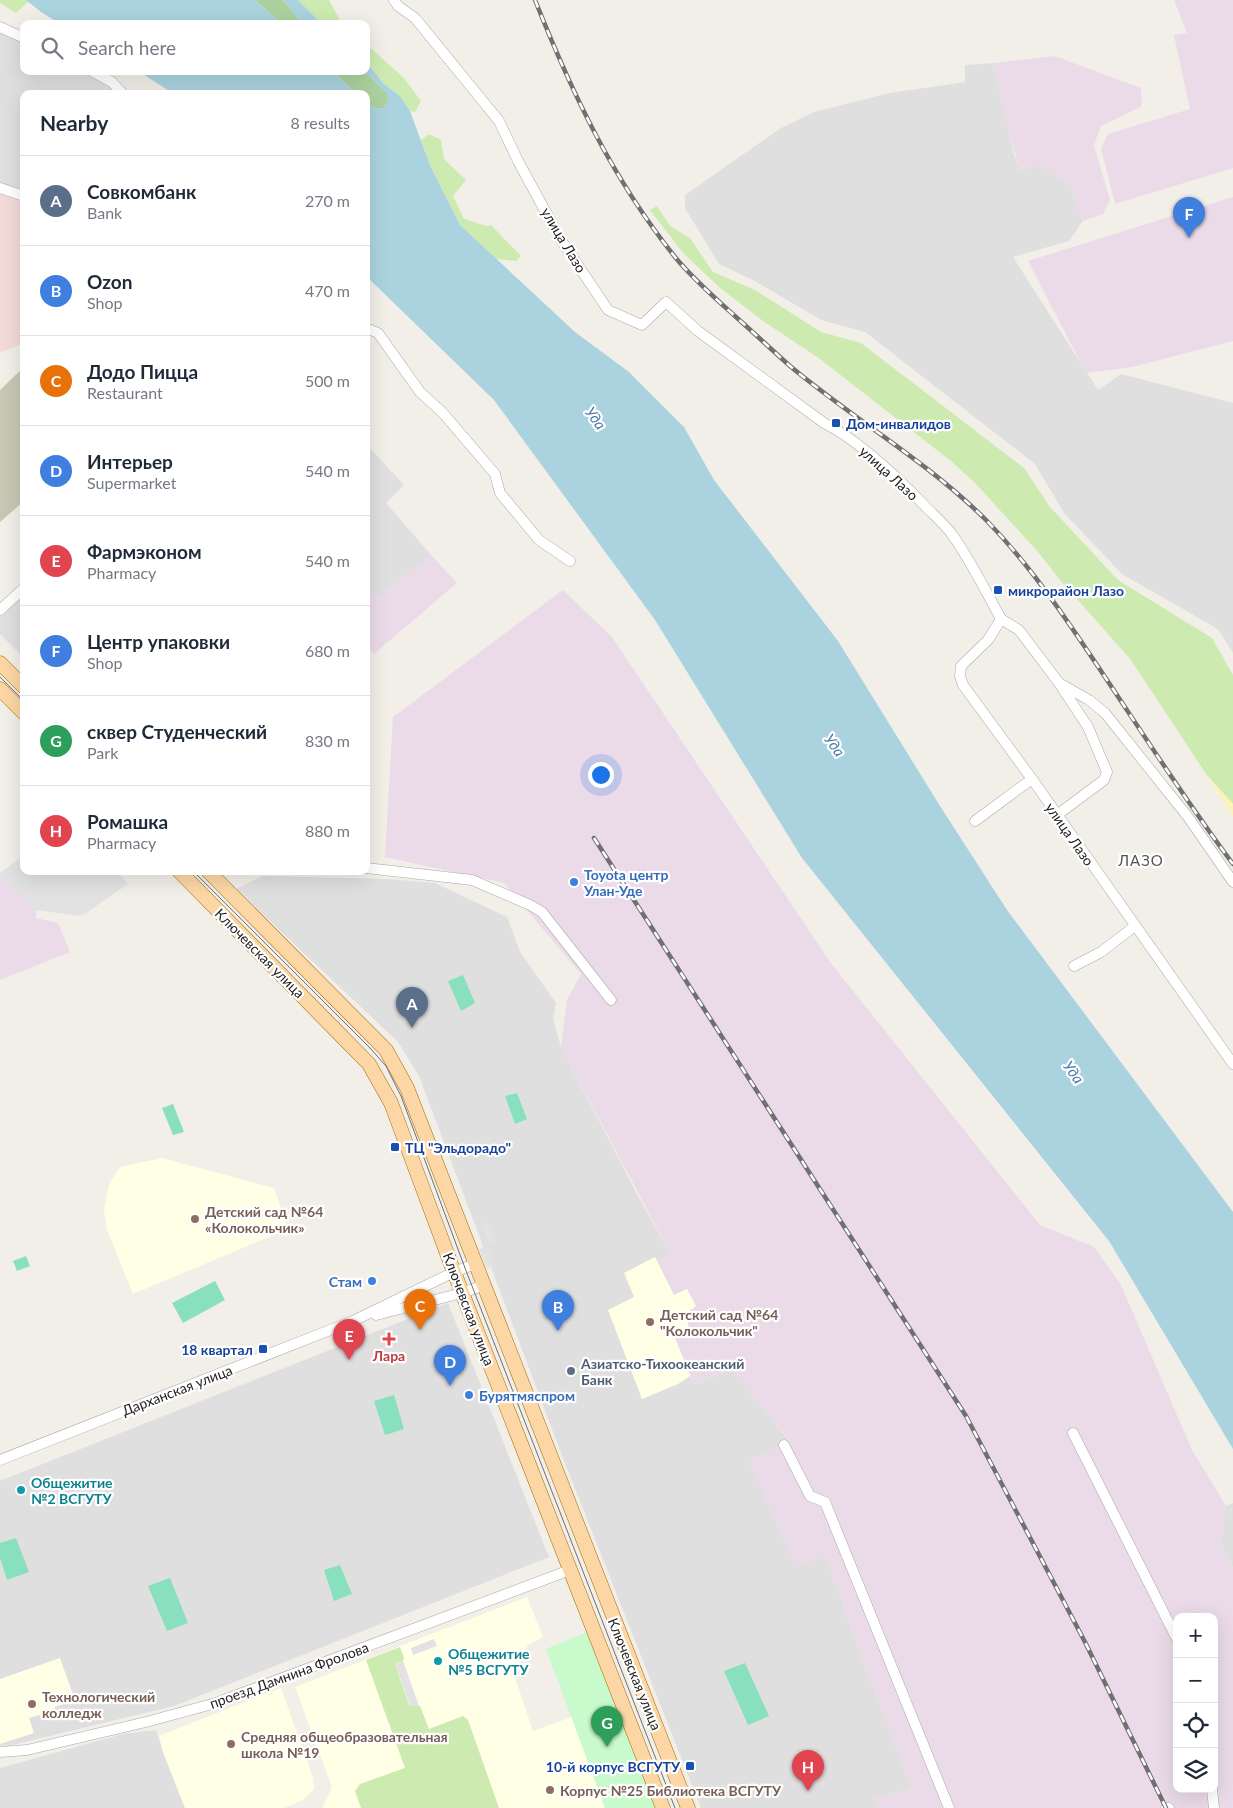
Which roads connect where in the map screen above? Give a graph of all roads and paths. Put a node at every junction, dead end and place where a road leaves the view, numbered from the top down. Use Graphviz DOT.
graph roads {
  1 [pos="394,0"];
  2 [pos="0,27"];
  3 [pos="20,36"];
  4 [pos="99,75"];
  5 [pos="119,90"];
  6 [pos="0,188"];
  7 [pos="20,195"];
  8 [pos="370,330"];
  9 [pos="570,561"];
  10 [pos="20,592"];
  11 [pos="0,610"];
  12 [pos="1001,618"];
  13 [pos="0,663"];
  14 [pos="20,683"];
  15 [pos="1059,683"];
  16 [pos="0,689"];
  17 [pos="20,709"];
  18 [pos="1032,779"];
  19 [pos="1057,815"];
  20 [pos="975,821"];
  21 [pos="370,868"];
  22 [pos="183,875"];
  23 [pos="212,875"];
  24 [pos="1233,882"];
  25 [pos="1135,926"];
  26 [pos="1074,966"];
  27 [pos="611,1000"];
  28 [pos="1233,1064"];
  29 [pos="476,1264"];
  30 [pos="454,1272"];
  31 [pos="484,1285"];
  32 [pos="462,1293"];
  33 [pos="353,1321"];
  34 [pos="1073,1433"];
  35 [pos="784,1444"];
  36 [pos="0,1460"];
  37 [pos="570,1570"];
  38 [pos="1173,1631"];
  39 [pos="0,1752"];
  40 [pos="1212,1793"];
  41 [pos="662,1808"];
  42 [pos="688,1808"];
  43 [pos="949,1808"];
  44 [pos="1214,1808"];
  1 -- 12 [label="street, улица Лазо"];
  2 -- 3 [label="street"];
  4 -- 5 [label="street"];
  6 -- 7 [label="street"];
  8 -- 9 [label="street"];
  10 -- 11 [label="street"];
  12 -- 15 [label="street"];
  12 -- 18 [label="street, улица Лазо"];
  13 -- 14 [label="main road"];
  15 -- 19 [label="street"];
  15 -- 24 [label="street"];
  16 -- 17 [label="main road"];
  18 -- 19 [label="street, улица Лазо"];
  18 -- 20 [label="street"];
  19 -- 25 [label="street, улица Лазо"];
  21 -- 27 [label="street"];
  22 -- 30 [label="main road, Ключевская улица"];
  23 -- 29 [label="main road, Ключевская улица"];
  25 -- 26 [label="street"];
  25 -- 28 [label="street, улица Лазо"];
  29 -- 30 [label="street, Дарханская улица"];
  29 -- 31 [label="main road, Ключевская улица"];
  30 -- 32 [label="main road, Ключевская улица"];
  30 -- 33 [label="street, Дарханская улица"];
  31 -- 32 [label="street, Дарханская улица"];
  31 -- 42 [label="main road, Ключевская улица"];
  32 -- 33 [label="street, Дарханская улица"];
  32 -- 37 [label="main road, Ключевская улица"];
  33 -- 36 [label="street, Дарханская улица"];
  34 -- 38 [label="street"];
  35 -- 43 [label="street"];
  37 -- 39 [label="street, проезд Дамнина Фролова"];
  37 -- 41 [label="main road, Ключевская улица"];
  40 -- 44 [label="street"];
}
